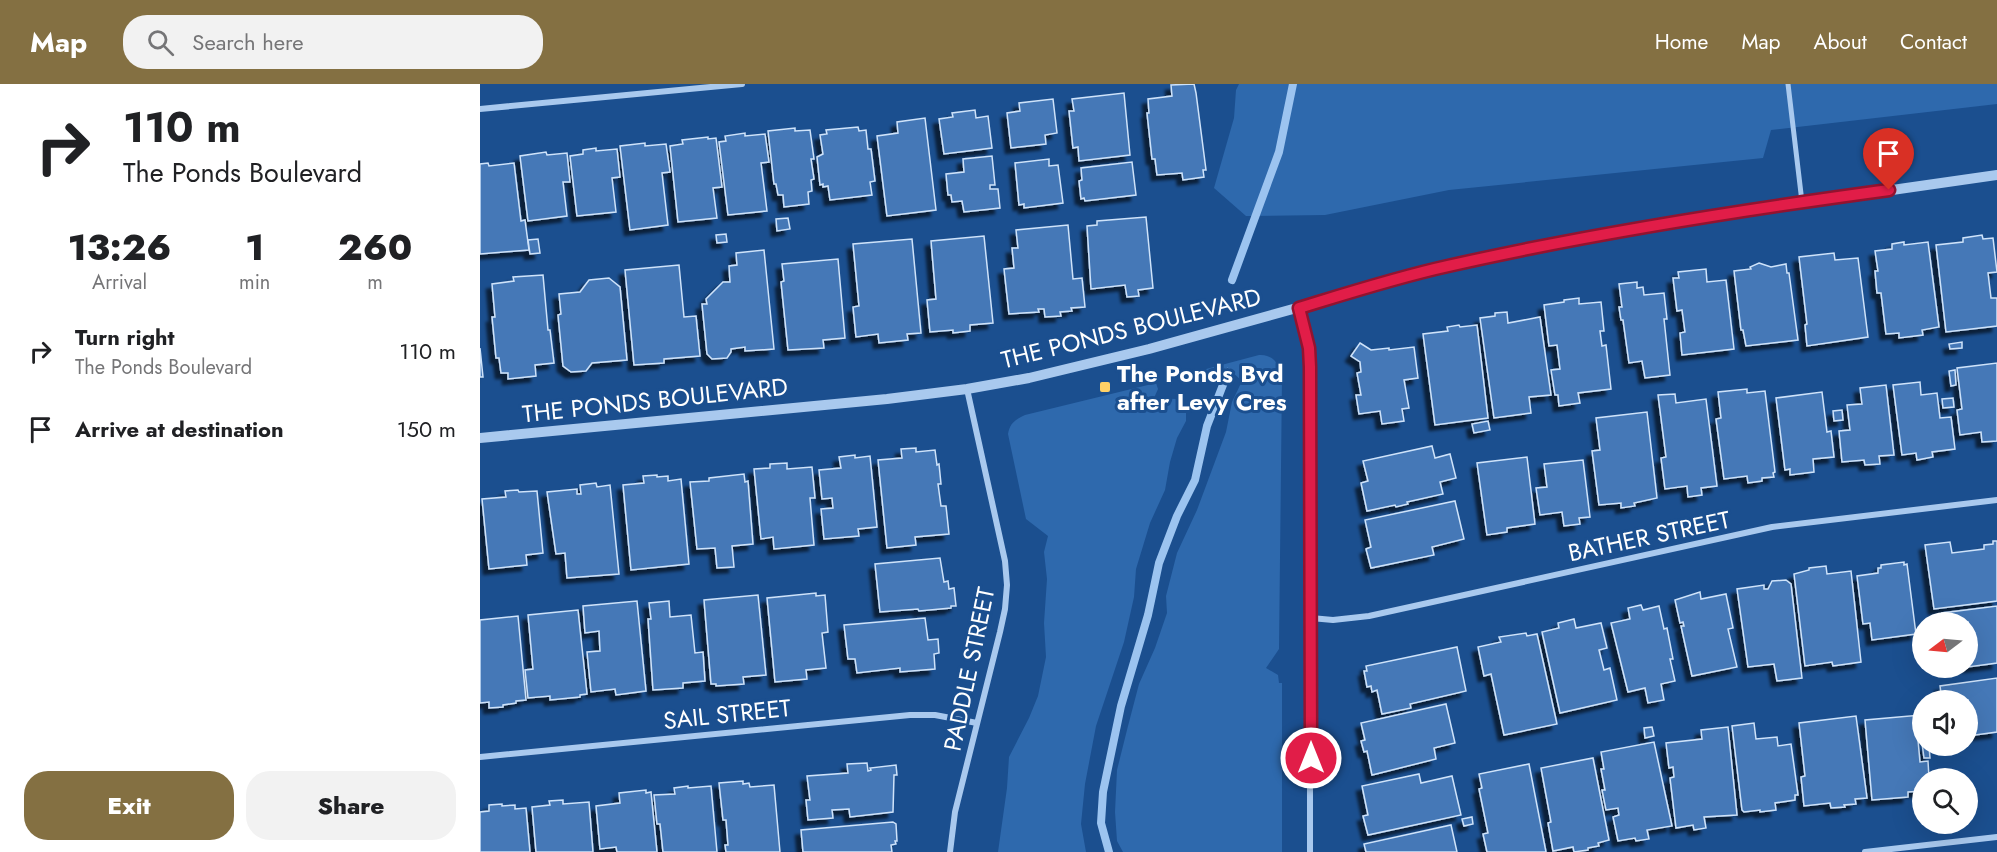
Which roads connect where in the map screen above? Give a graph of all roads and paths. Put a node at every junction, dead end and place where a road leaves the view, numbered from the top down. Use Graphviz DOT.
graph roads {
  1 [pos="742,84"];
  2 [pos="1788,84"];
  3 [pos="480,109"];
  4 [pos="1997,175"];
  5 [pos="1802,202"];
  6 [pos="1299,308"];
  7 [pos="967,389"];
  8 [pos="480,438"];
  9 [pos="1997,500"];
  10 [pos="1311,618"];
  11 [pos="977,723"];
  12 [pos="480,757"];
  13 [pos="1997,837"];
  14 [pos="950,852"];
  15 [pos="1310,852"];
  16 [pos="1865,852"];
  1 -- 3 [label="street"];
  2 -- 5 [label="street"];
  4 -- 5 [label="street, THE PONDS BOULEVARD"];
  5 -- 6 [label="street, THE PONDS BOULEVARD"];
  6 -- 7 [label="street, THE PONDS BOULEVARD"];
  6 -- 10 [label="street"];
  7 -- 8 [label="street, THE PONDS BOULEVARD"];
  7 -- 11 [label="street, PADDLE STREET"];
  9 -- 10 [label="street, BATHER STREET"];
  10 -- 15 [label="street"];
  11 -- 12 [label="street, SAIL STREET"];
  11 -- 14 [label="street, PADDLE STREET"];
  13 -- 16 [label="street"];
}
